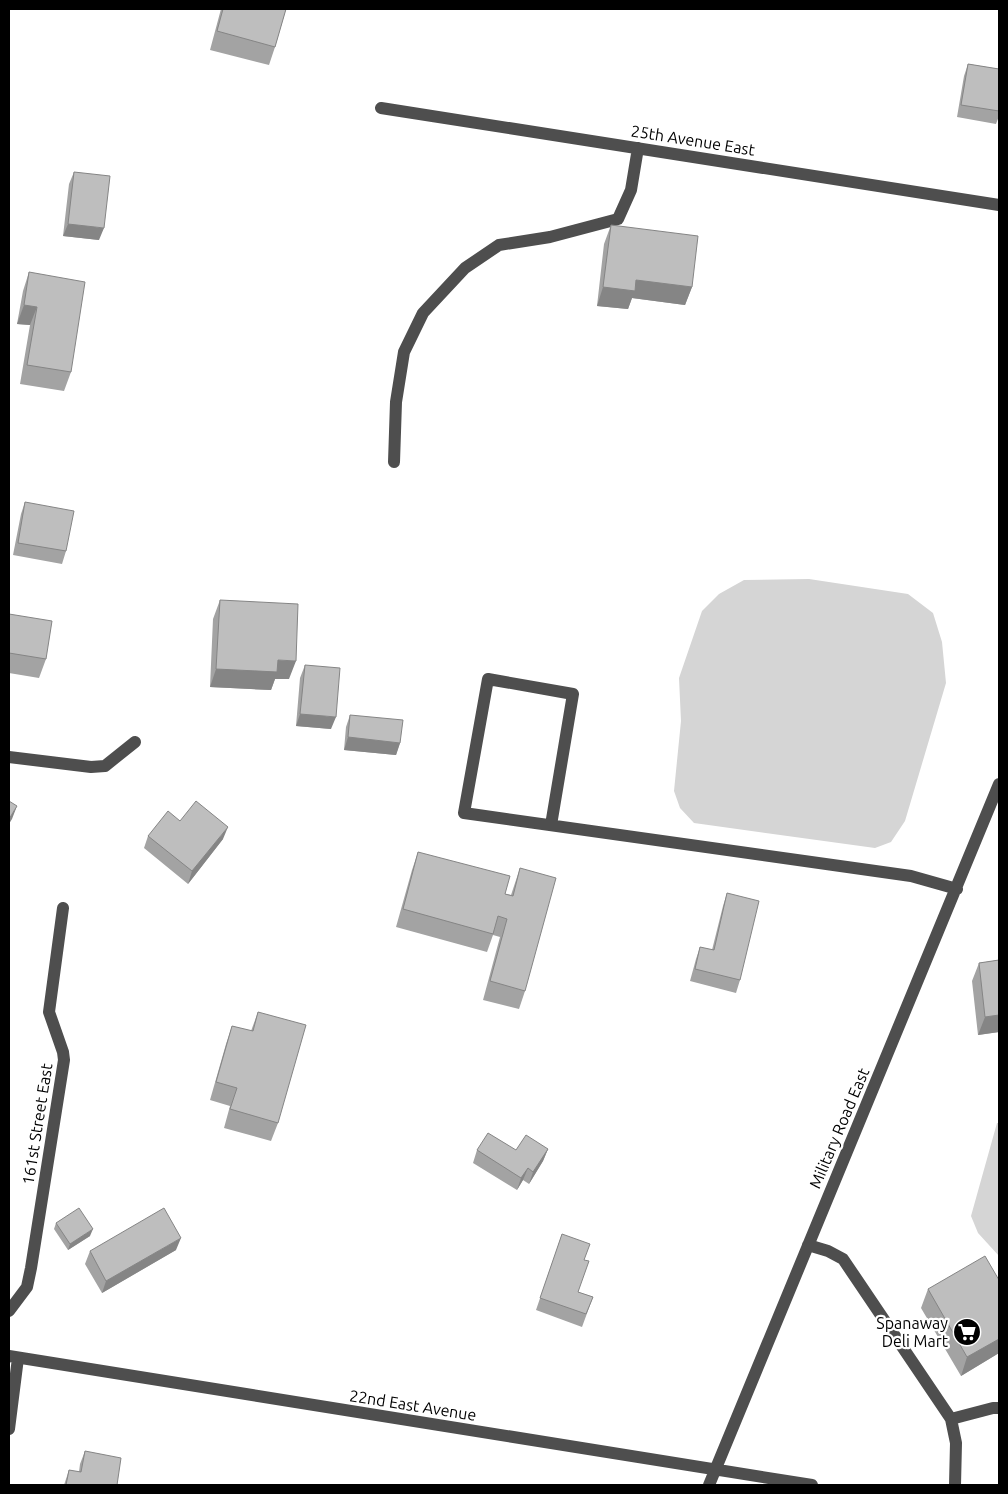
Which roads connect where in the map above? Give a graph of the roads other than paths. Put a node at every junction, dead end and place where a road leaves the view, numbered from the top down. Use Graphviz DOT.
graph roads {
  1 [pos="381,108"];
  2 [pos="638,148"];
  3 [pos="999,205"];
  4 [pos="394,462"];
  5 [pos="135,742"];
  6 [pos="9,757"];
  7 [pos="999,784"];
  8 [pos="551,825"];
  9 [pos="957,889"];
  10 [pos="63,908"];
  11 [pos="808,1245"];
  12 [pos="9,1311"];
  13 [pos="14,1357"];
  14 [pos="999,1408"];
  15 [pos="951,1419"];
  16 [pos="9,1429"];
  17 [pos="714,1470"];
  18 [pos="709,1485"];
  19 [pos="812,1485"];
  20 [pos="955,1485"];
  1 -- 2 [label="street, 25th Avenue East"];
  2 -- 3 [label="street, 25th Avenue East"];
  2 -- 4 [label="street"];
  5 -- 6 [label="street"];
  7 -- 9 [label="street, Military Road East"];
  8 -- 8 [label="street"];
  8 -- 9 [label="street"];
  9 -- 11 [label="street, Military Road East"];
  10 -- 12 [label="street, 161st Street East"];
  11 -- 15 [label="street"];
  11 -- 17 [label="street, Military Road East"];
  13 -- 16 [label="street"];
  13 -- 17 [label="street, 22nd East Avenue"];
  14 -- 15 [label="street"];
  15 -- 20 [label="street"];
  17 -- 18 [label="street, Military Road East"];
  17 -- 19 [label="street, 22nd East Avenue"];
}
